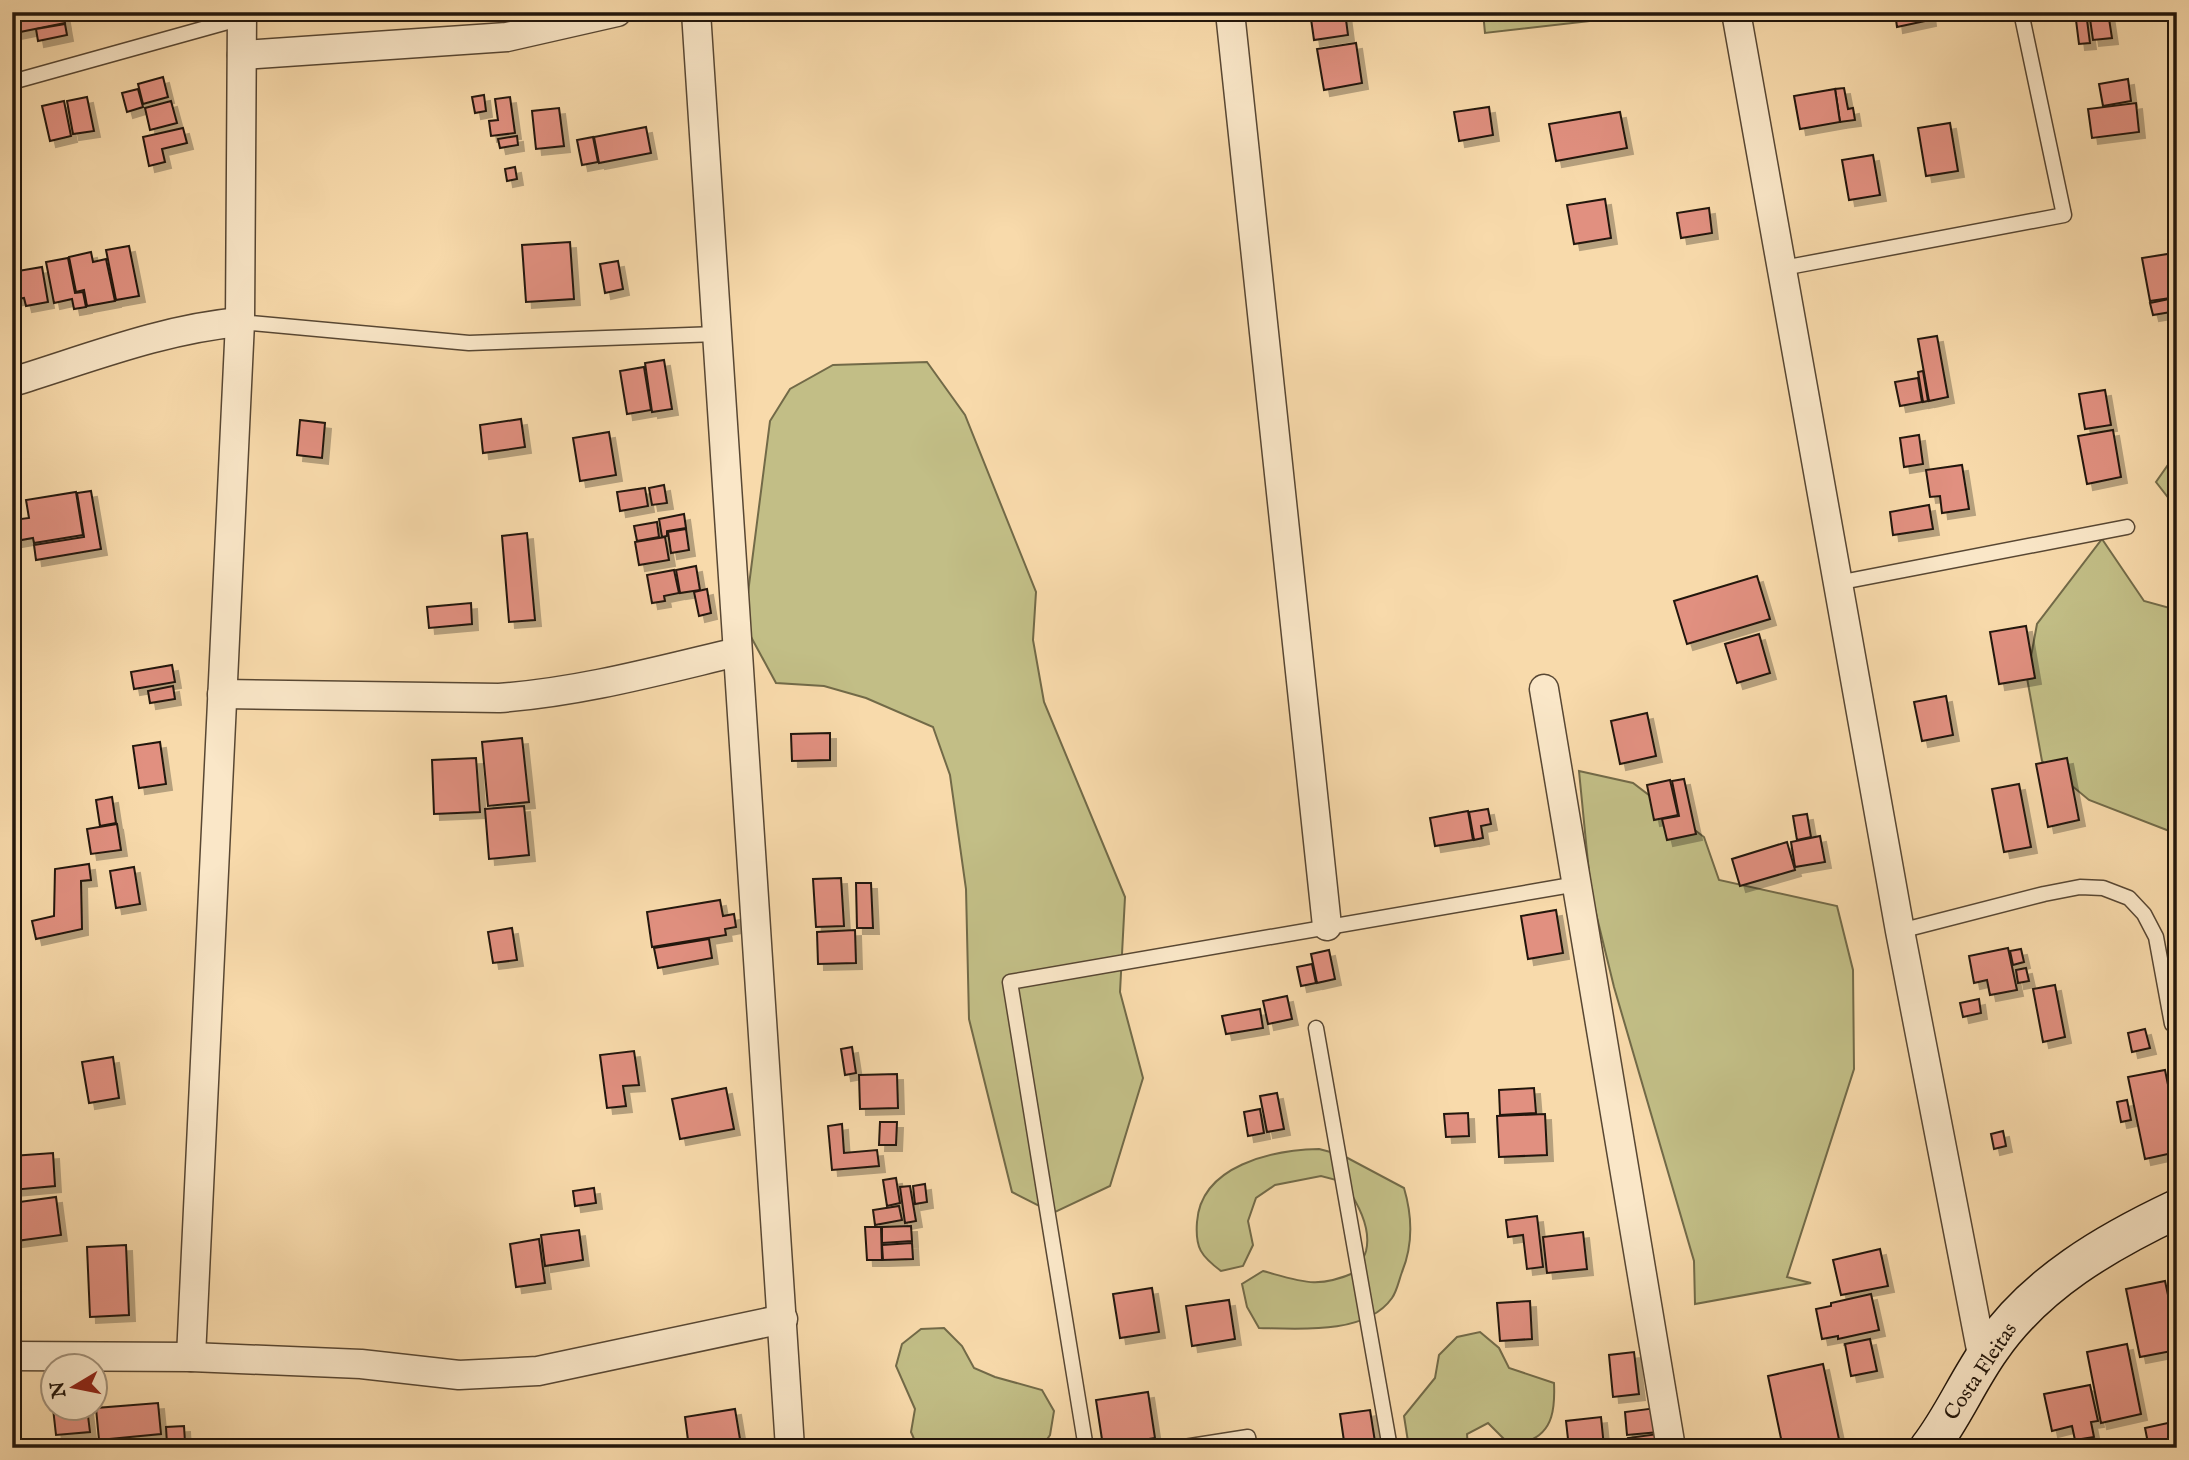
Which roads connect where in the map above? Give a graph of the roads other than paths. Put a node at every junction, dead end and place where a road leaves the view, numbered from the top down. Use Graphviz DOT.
graph roads {
  1 [pos="617,12"];
  2 [pos="696,12"];
  3 [pos="1230,12"];
  4 [pos="1737,12"];
  5 [pos="2021,12"];
  6 [pos="242,15"];
  7 [pos="242,55"];
  8 [pos="12,82"];
  9 [pos="1783,268"];
  10 [pos="240,322"];
  11 [pos="717,334"];
  12 [pos="12,382"];
  13 [pos="2127,527"];
  14 [pos="1837,583"];
  15 [pos="737,652"];
  16 [pos="1544,689"];
  17 [pos="222,694"];
  18 [pos="1577,884"];
  19 [pos="1327,926"];
  20 [pos="1900,931"];
  21 [pos="2172,1024"];
  22 [pos="1316,1028"];
  23 [pos="2177,1209"];
  24 [pos="783,1319"];
  25 [pos="12,1356"];
  26 [pos="191,1357"];
  27 [pos="1983,1360"];
  28 [pos="790,1448"];
  29 [pos="1086,1448"];
  30 [pos="1178,1448"];
  31 [pos="1250,1448"];
  32 [pos="1390,1448"];
  33 [pos="1671,1448"];
  34 [pos="1928,1448"];
  1 -- 7 [label="street"];
  2 -- 11 [label="street"];
  3 -- 19 [label="street"];
  4 -- 9 [label="street"];
  5 -- 9 [label="lane"];
  6 -- 7 [label="street"];
  6 -- 8 [label="lane"];
  7 -- 10 [label="street"];
  9 -- 14 [label="street"];
  10 -- 11 [label="lane"];
  10 -- 12 [label="street"];
  10 -- 17 [label="street"];
  11 -- 15 [label="street"];
  13 -- 14 [label="lane"];
  14 -- 20 [label="street"];
  15 -- 17 [label="street"];
  15 -- 24 [label="street"];
  16 -- 18 [label="street"];
  17 -- 26 [label="street"];
  18 -- 19 [label="lane"];
  18 -- 33 [label="street"];
  19 -- 29 [label="lane"];
  20 -- 21 [label="lane"];
  20 -- 27 [label="street"];
  22 -- 32 [label="lane"];
  23 -- 27 [label="main road, Costa Fleitas"];
  24 -- 26 [label="street"];
  24 -- 28 [label="street"];
  25 -- 26 [label="street"];
  27 -- 34 [label="main road, Costa Fleitas"];
  30 -- 31 [label="lane"];
}
